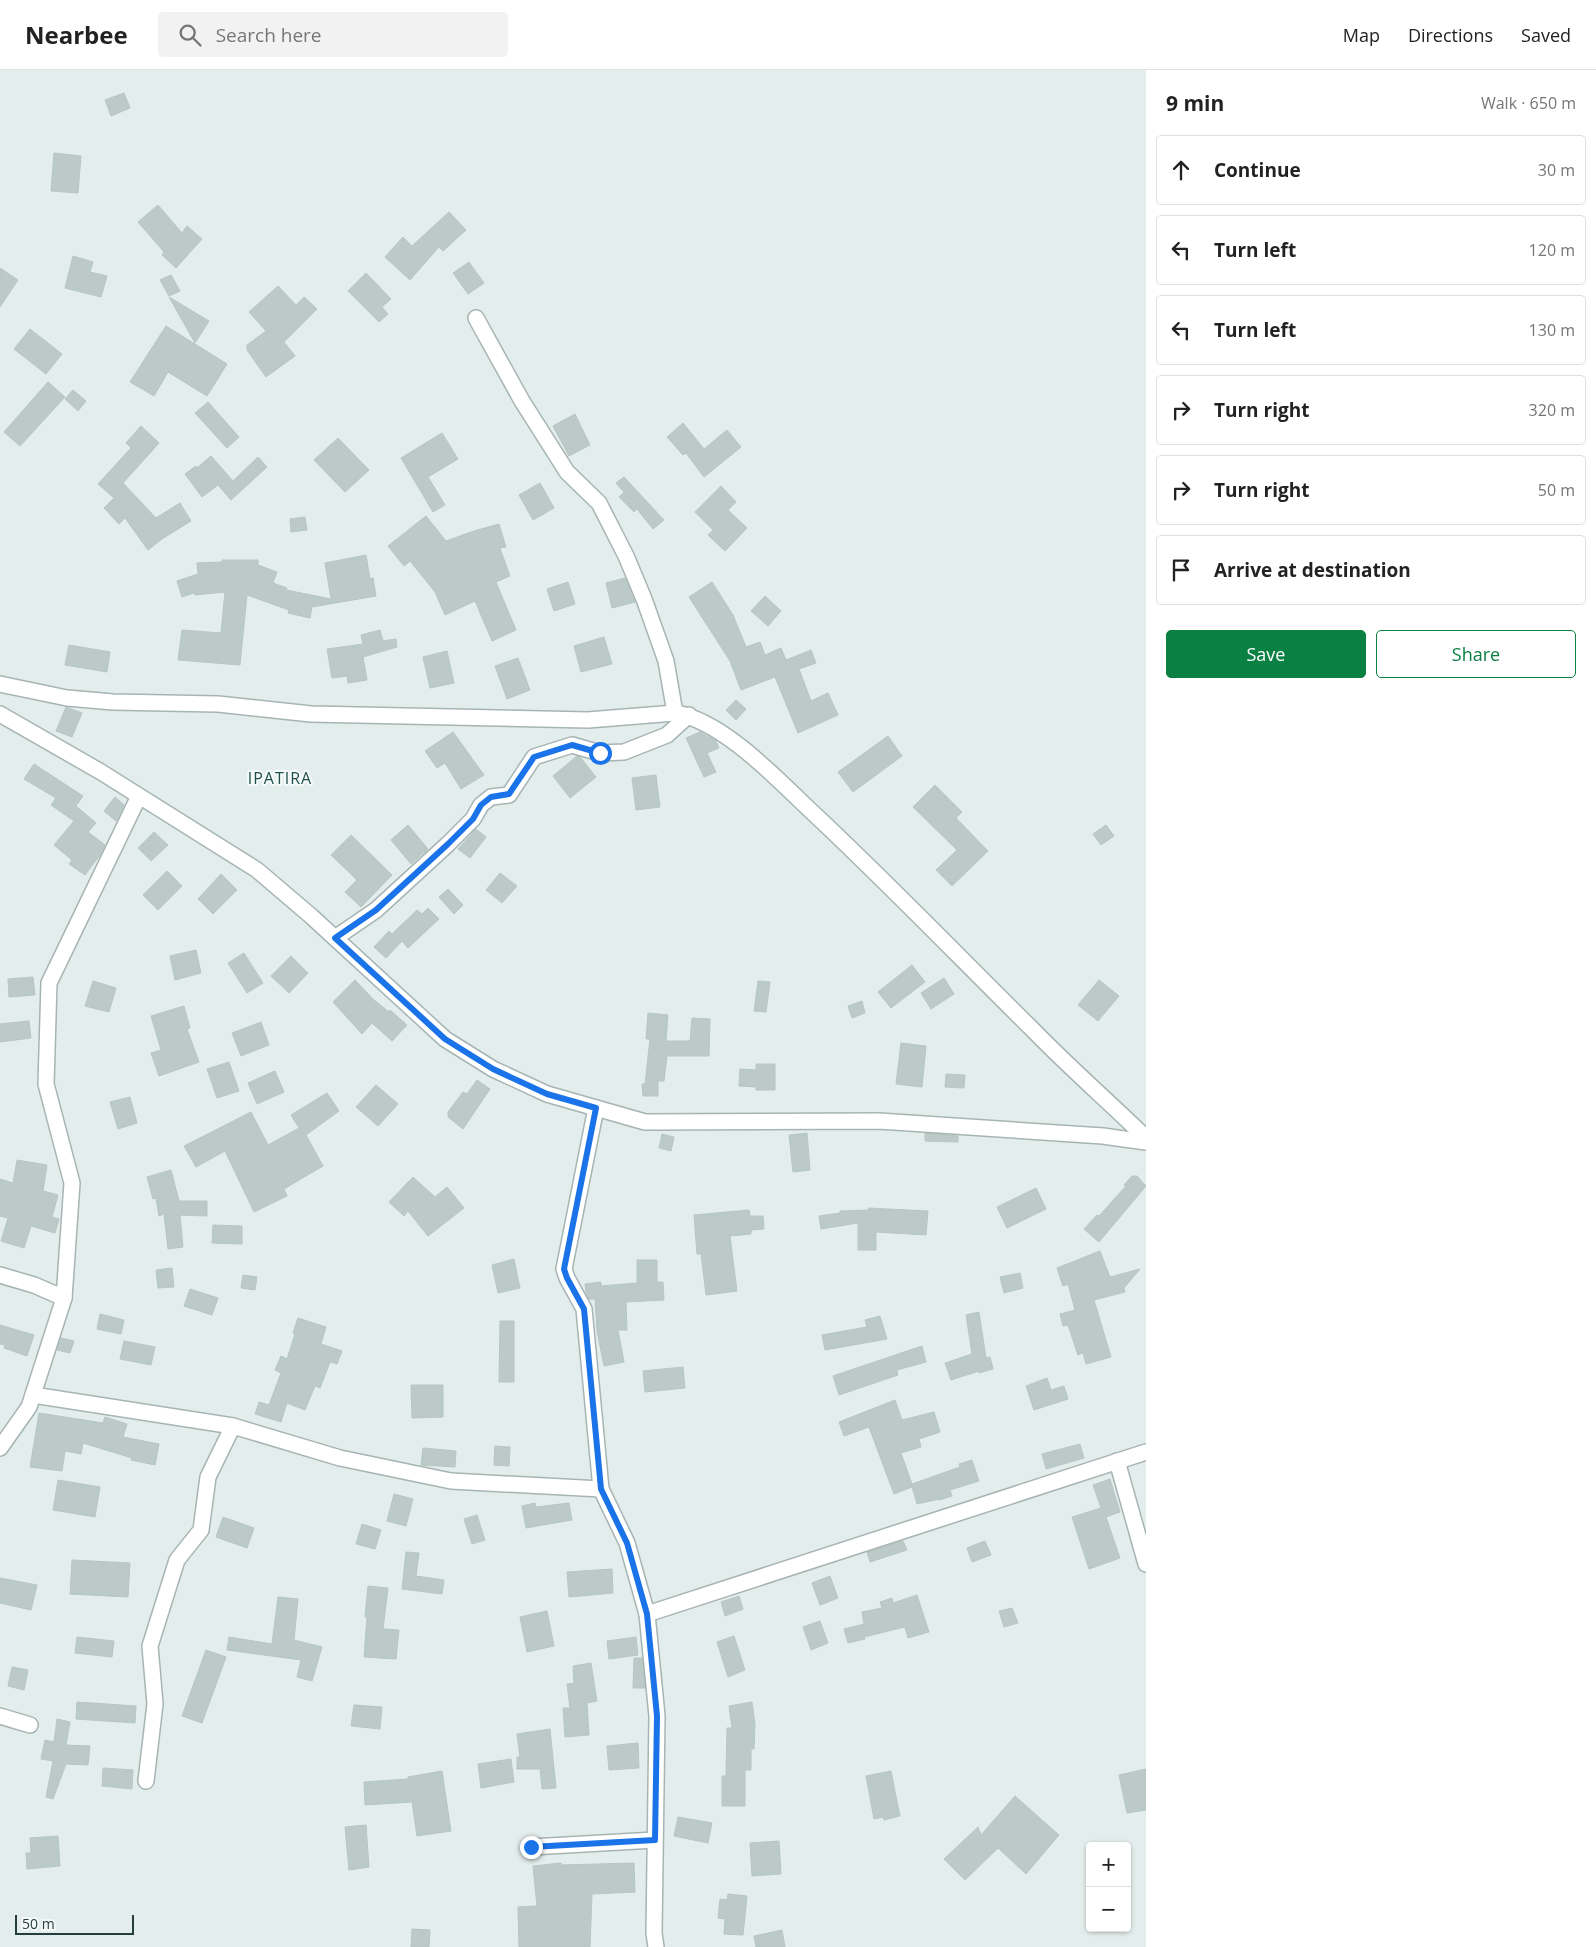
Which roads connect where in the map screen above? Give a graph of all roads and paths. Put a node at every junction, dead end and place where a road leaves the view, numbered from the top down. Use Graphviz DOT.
graph roads {
  1 [pos="476,318"];
  2 [pos="0,684"];
  3 [pos="0,714"];
  4 [pos="682,714"];
  5 [pos="139,796"];
  6 [pos="335,938"];
  7 [pos="596,1108"];
  8 [pos="1146,1138"];
  9 [pos="1146,1142"];
  10 [pos="0,1275"];
  11 [pos="64,1298"];
  12 [pos="33,1395"];
  13 [pos="233,1426"];
  14 [pos="0,1448"];
  15 [pos="1146,1452"];
  16 [pos="1117,1461"];
  17 [pos="601,1489"];
  18 [pos="1146,1564"];
  19 [pos="647,1614"];
  20 [pos="0,1716"];
  21 [pos="30,1726"];
  22 [pos="146,1780"];
  23 [pos="655,1840"];
  24 [pos="531,1847"];
  25 [pos="656,1947"];
  1 -- 4 [label="street"];
  2 -- 4 [label="street"];
  3 -- 5 [label="street"];
  4 -- 6 [label="street"];
  4 -- 8 [label="street"];
  5 -- 6 [label="street"];
  5 -- 11 [label="street"];
  6 -- 7 [label="street"];
  7 -- 9 [label="street"];
  7 -- 17 [label="street"];
  10 -- 11 [label="street"];
  11 -- 12 [label="street"];
  12 -- 13 [label="street"];
  12 -- 14 [label="street"];
  13 -- 17 [label="street"];
  13 -- 22 [label="street"];
  15 -- 16 [label="street"];
  16 -- 18 [label="street"];
  16 -- 19 [label="street"];
  17 -- 19 [label="street"];
  19 -- 23 [label="street"];
  20 -- 21 [label="street"];
  23 -- 24 [label="street"];
  23 -- 25 [label="street"];
}
